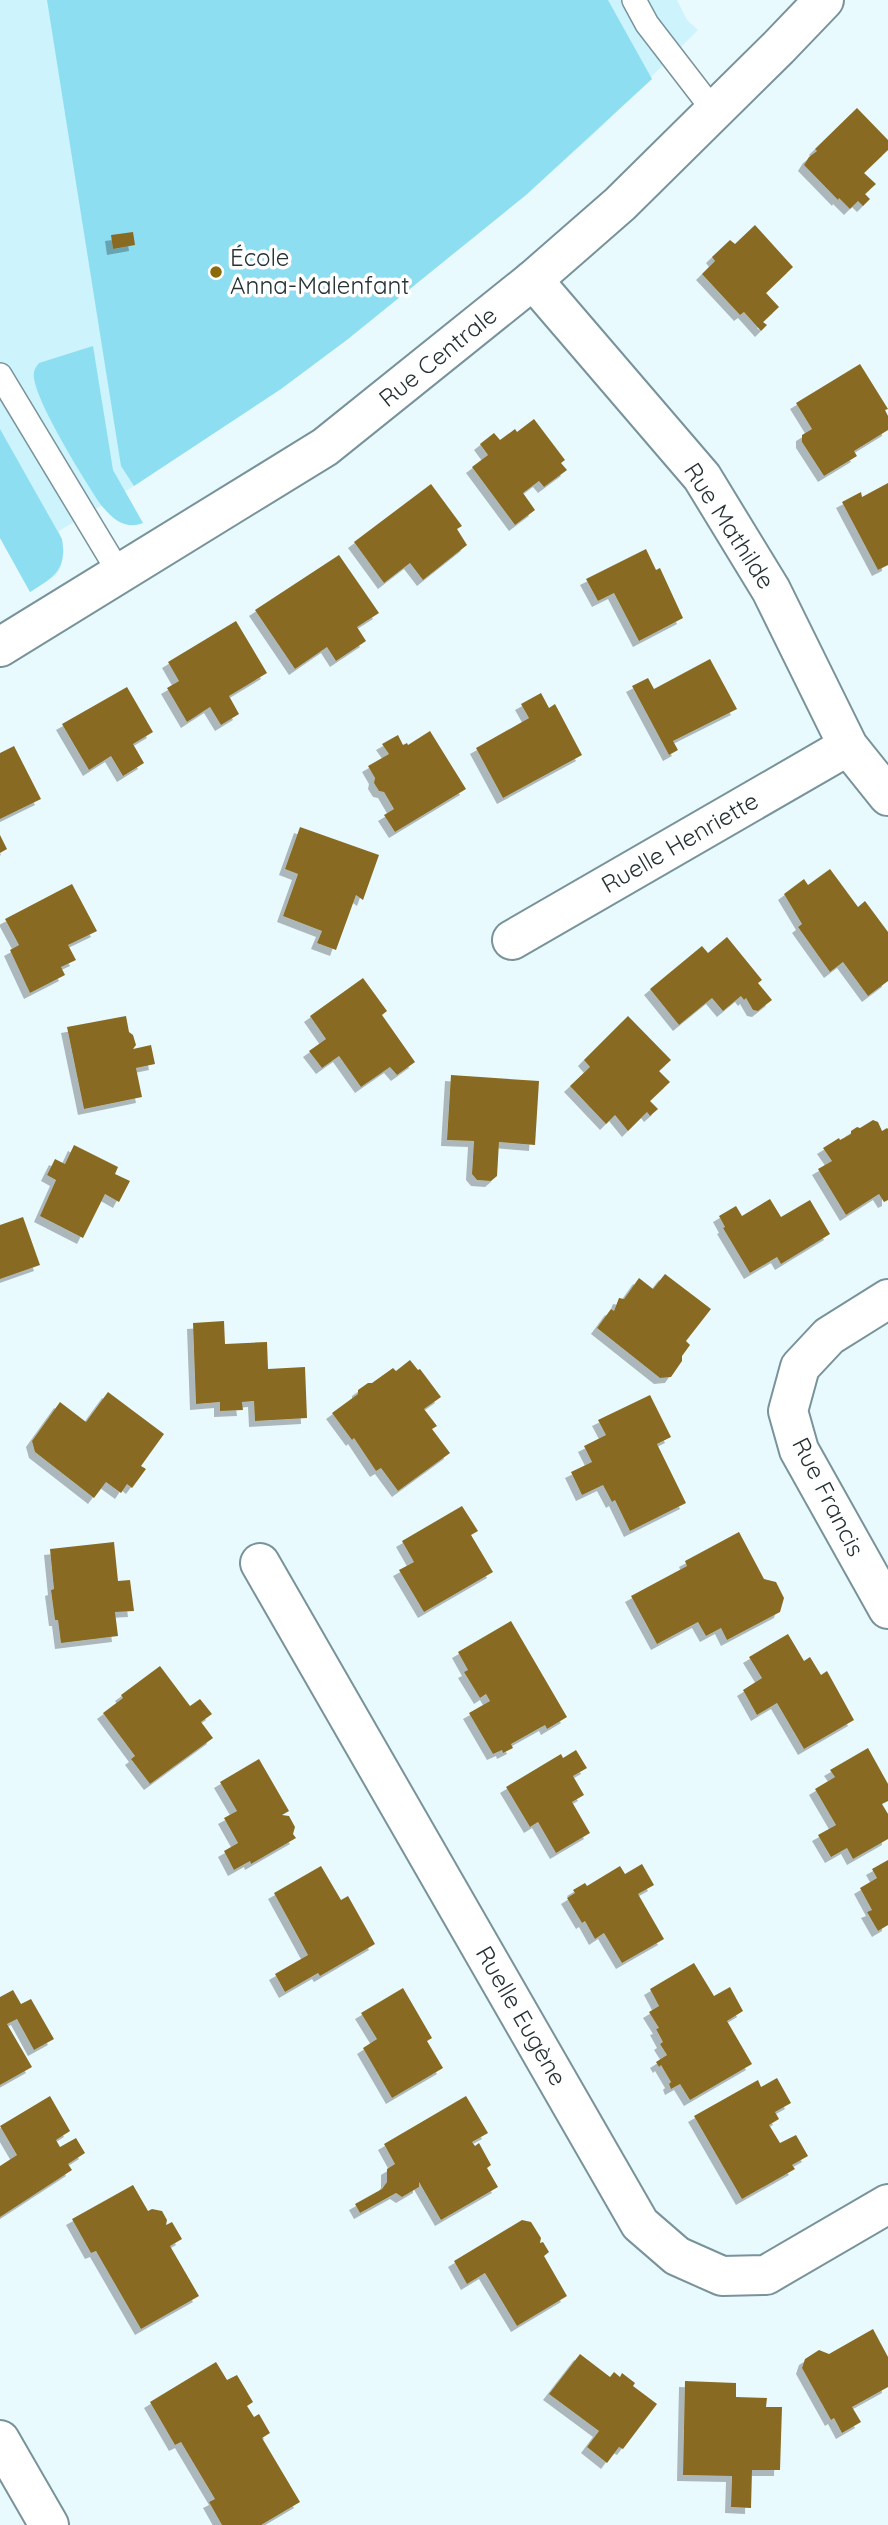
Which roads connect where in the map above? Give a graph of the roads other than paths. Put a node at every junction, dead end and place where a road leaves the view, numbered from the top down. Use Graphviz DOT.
graph roads {
  1 [pos="634,0"];
  2 [pos="824,0"];
  3 [pos="714,111"];
  4 [pos="533,281"];
  5 [pos="0,375"];
  6 [pos="120,574"];
  7 [pos="0,647"];
  8 [pos="849,746"];
  9 [pos="888,796"];
  10 [pos="512,940"];
  11 [pos="888,1299"];
  12 [pos="260,1563"];
  13 [pos="888,1609"];
  14 [pos="888,2204"];
  15 [pos="0,2440"];
  16 [pos="49,2525"];
  1 -- 3 [label="lane"];
  2 -- 3 [label="street, Rue Centrale"];
  3 -- 4 [label="street, Rue Centrale"];
  4 -- 6 [label="street, Rue Centrale"];
  4 -- 8 [label="street, Rue Mathilde"];
  5 -- 6 [label="lane"];
  6 -- 7 [label="street, Rue Centrale"];
  8 -- 9 [label="street, Rue Mathilde"];
  8 -- 10 [label="street, Ruelle Henriette"];
  11 -- 13 [label="street, Rue Francis"];
  12 -- 14 [label="street, Ruelle Eugène"];
  15 -- 16 [label="street"];
}
